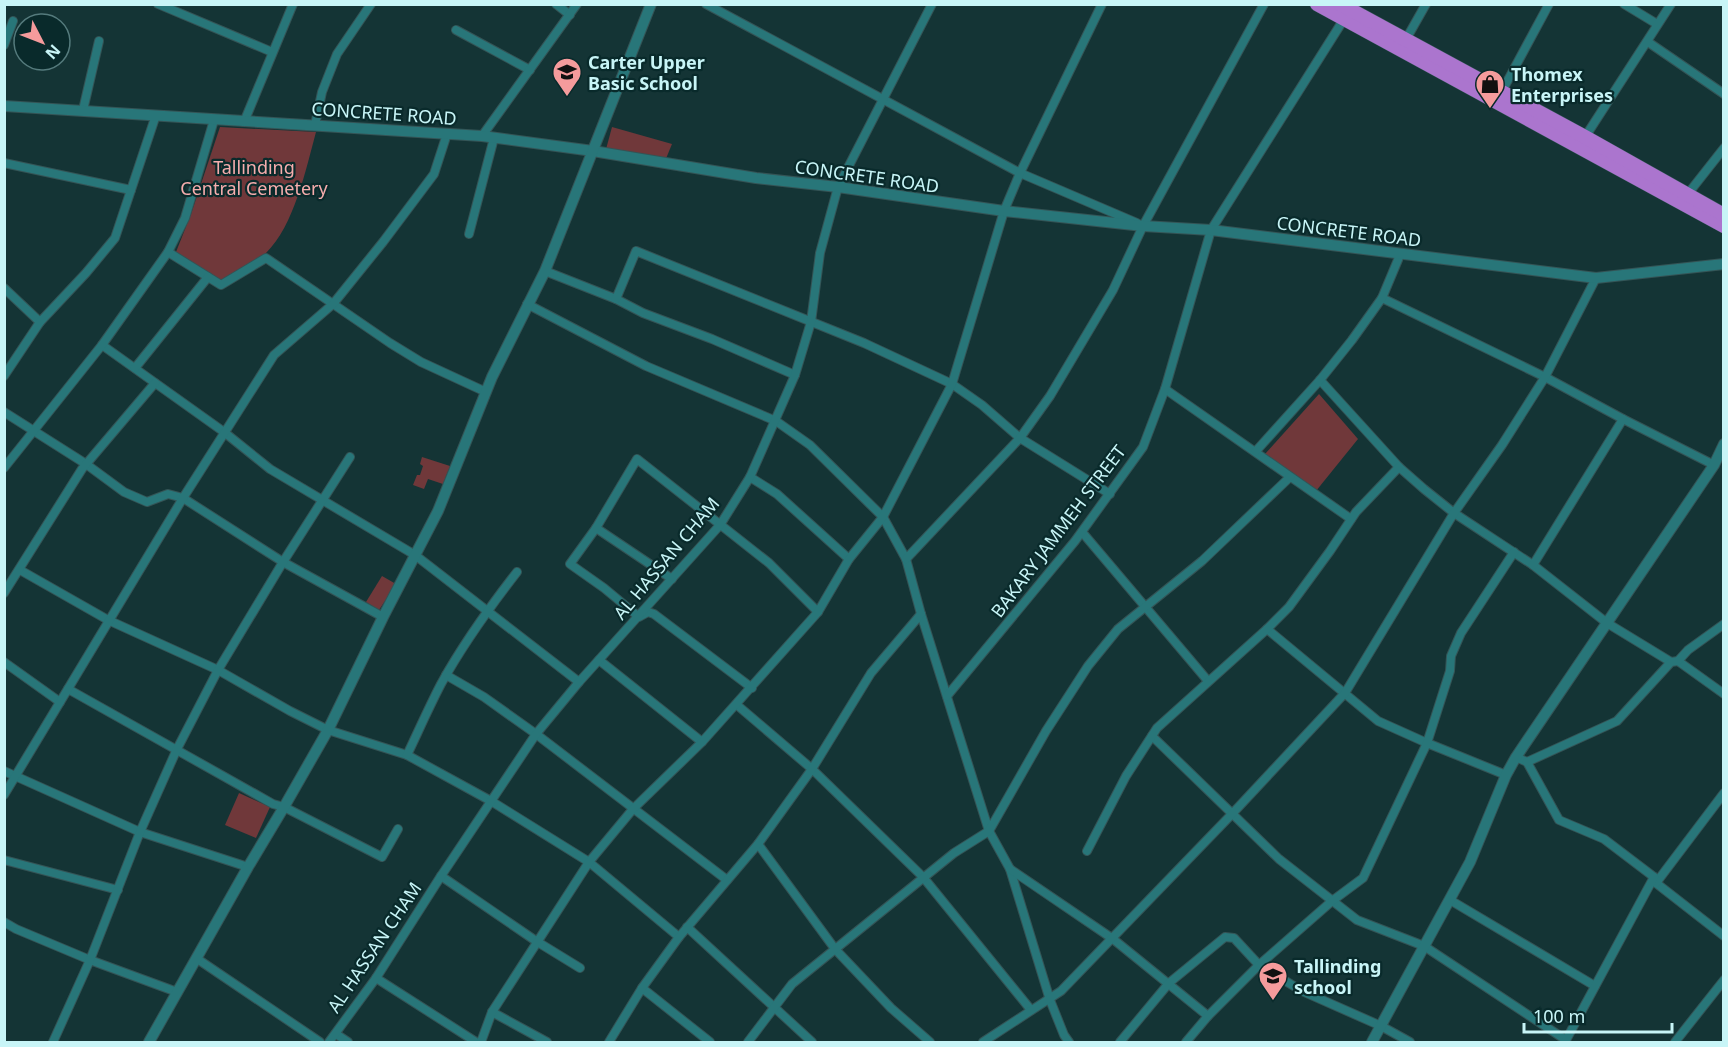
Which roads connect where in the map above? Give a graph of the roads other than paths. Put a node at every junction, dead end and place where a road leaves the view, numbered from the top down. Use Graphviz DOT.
graph roads {
  1 [pos="158,4"];
  2 [pos="293,4"];
  3 [pos="371,4"];
  4 [pos="556,4"];
  5 [pos="577,4"];
  6 [pos="651,4"];
  7 [pos="706,4"];
  8 [pos="932,4"];
  9 [pos="1102,4"];
  10 [pos="1264,4"];
  11 [pos="1317,4"];
  12 [pos="1340,4"];
  13 [pos="1426,4"];
  14 [pos="1549,4"];
  15 [pos="1624,4"];
  16 [pos="1671,4"];
  17 [pos="570,15"];
  18 [pos="1344,19"];
  19 [pos="12,24"];
  20 [pos="1658,24"];
  21 [pos="456,30"];
  22 [pos="99,41"];
  23 [pos="1405,41"];
  24 [pos="1648,42"];
  25 [pos="4,45"];
  26 [pos="272,52"];
  27 [pos="530,70"];
  28 [pos="1501,93"];
  29 [pos="1724,94"];
  30 [pos="884,99"];
  31 [pos="4,106"];
  32 [pos="82,110"];
  33 [pos="156,115"];
  34 [pos="214,120"];
  35 [pos="244,122"];
  36 [pos="315,125"];
  37 [pos="447,134"];
  38 [pos="482,136"];
  39 [pos="1585,137"];
  40 [pos="494,138"];
  41 [pos="1724,148"];
  42 [pos="593,151"];
  43 [pos="4,164"];
  44 [pos="1020,173"];
  45 [pos="838,187"];
  46 [pos="131,190"];
  47 [pos="1687,195"];
  48 [pos="1004,211"];
  49 [pos="1724,215"];
  50 [pos="1143,226"];
  51 [pos="1724,226"];
  52 [pos="1211,230"];
  53 [pos="469,234"];
  54 [pos="168,252"];
  55 [pos="1400,255"];
  56 [pos="1724,264"];
  57 [pos="545,271"];
  58 [pos="208,277"];
  59 [pos="1596,278"];
  60 [pos="4,288"];
  61 [pos="1382,298"];
  62 [pos="616,299"];
  63 [pos="333,304"];
  64 [pos="527,304"];
  65 [pos="40,322"];
  66 [pos="811,322"];
  67 [pos="102,345"];
  68 [pos="135,368"];
  69 [pos="795,375"];
  70 [pos="4,376"];
  71 [pos="1545,377"];
  72 [pos="1320,380"];
  73 [pos="155,383"];
  74 [pos="952,384"];
  75 [pos="1165,389"];
  76 [pos="486,392"];
  77 [pos="4,412"];
  78 [pos="1623,419"];
  79 [pos="776,421"];
  80 [pos="33,430"];
  81 [pos="224,432"];
  82 [pos="1020,438"];
  83 [pos="1724,444"];
  84 [pos="1256,451"];
  85 [pos="350,457"];
  86 [pos="86,464"];
  87 [pos="1714,465"];
  88 [pos="1399,467"];
  89 [pos="4,468"];
  90 [pos="750,477"];
  91 [pos="1290,477"];
  92 [pos="1110,494"];
  93 [pos="183,498"];
  94 [pos="324,501"];
  95 [pos="1454,513"];
  96 [pos="883,517"];
  97 [pos="1351,519"];
  98 [pos="720,525"];
  99 [pos="596,528"];
  100 [pos="1082,532"];
  101 [pos="1514,552"];
  102 [pos="415,555"];
  103 [pos="849,559"];
  104 [pos="906,559"];
  105 [pos="283,562"];
  106 [pos="1533,566"];
  107 [pos="20,570"];
  108 [pos="517,572"];
  109 [pos="672,579"];
  110 [pos="4,593"];
  111 [pos="1144,606"];
  112 [pos="487,611"];
  113 [pos="818,612"];
  114 [pos="921,614"];
  115 [pos="383,617"];
  116 [pos="639,617"];
  117 [pos="108,620"];
  118 [pos="1607,623"];
  119 [pos="1724,624"];
  120 [pos="1267,629"];
  121 [pos="599,660"];
  122 [pos="1675,661"];
  123 [pos="4,662"];
  124 [pos="218,670"];
  125 [pos="446,675"];
  126 [pos="1208,681"];
  127 [pos="579,682"];
  128 [pos="752,688"];
  129 [pos="68,689"];
  130 [pos="1345,693"];
  131 [pos="1724,694"];
  132 [pos="947,696"];
  133 [pos="60,702"];
  134 [pos="737,705"];
  135 [pos="328,730"];
  136 [pos="536,734"];
  137 [pos="1152,735"];
  138 [pos="702,742"];
  139 [pos="1427,743"];
  140 [pos="177,750"];
  141 [pos="407,755"];
  142 [pos="1521,759"];
  143 [pos="812,769"];
  144 [pos="4,771"];
  145 [pos="1506,775"];
  146 [pos="17,776"];
  147 [pos="1724,793"];
  148 [pos="4,795"];
  149 [pos="491,801"];
  150 [pos="1720,806"];
  151 [pos="285,807"];
  152 [pos="633,809"];
  153 [pos="1231,815"];
  154 [pos="398,829"];
  155 [pos="989,831"];
  156 [pos="140,832"];
  157 [pos="758,844"];
  158 [pos="1087,851"];
  159 [pos="4,860"];
  160 [pos="589,862"];
  161 [pos="248,867"];
  162 [pos="1010,869"];
  163 [pos="441,876"];
  164 [pos="922,877"];
  165 [pos="727,880"];
  166 [pos="1655,880"];
  167 [pos="118,890"];
  168 [pos="1450,900"];
  169 [pos="1332,901"];
  170 [pos="4,922"];
  171 [pos="687,927"];
  172 [pos="1724,936"];
  173 [pos="679,937"];
  174 [pos="1113,939"];
  175 [pos="536,941"];
  176 [pos="1424,946"];
  177 [pos="835,949"];
  178 [pos="196,958"];
  179 [pos="90,960"];
  180 [pos="1259,965"];
  181 [pos="580,968"];
  182 [pos="376,978"];
  183 [pos="1724,980"];
  184 [pos="1169,983"];
  185 [pos="1595,986"];
  186 [pos="642,988"];
  187 [pos="177,992"];
  188 [pos="1050,1000"];
  189 [pos="774,1006"];
  190 [pos="1030,1010"];
  191 [pos="492,1012"];
  192 [pos="1208,1016"];
  193 [pos="1381,1026"];
  194 [pos="336,1034"];
  195 [pos="1566,1041"];
  196 [pos="52,1042"];
  197 [pos="149,1042"];
  198 [pos="320,1042"];
  199 [pos="329,1042"];
  200 [pos="348,1042"];
  201 [pos="476,1042"];
  202 [pos="481,1042"];
  203 [pos="547,1042"];
  204 [pos="609,1042"];
  205 [pos="710,1042"];
  206 [pos="748,1042"];
  207 [pos="812,1042"];
  208 [pos="930,1042"];
  209 [pos="983,1042"];
  210 [pos="1069,1042"];
  211 [pos="1120,1042"];
  212 [pos="1186,1042"];
  213 [pos="1372,1042"];
  214 [pos="1410,1042"];
  215 [pos="1675,1042"];
  1 -- 26 [label="street"];
  2 -- 26 [label="street"];
  3 -- 36 [label="street"];
  4 -- 17 [label="street"];
  5 -- 17 [label="street"];
  6 -- 42 [label="street"];
  7 -- 30 [label="street"];
  8 -- 30 [label="street, AL HASSAN CHAM"];
  9 -- 44 [label="street"];
  10 -- 50 [label="street"];
  11 -- 18 [label="highway"];
  12 -- 23 [label="highway"];
  13 -- 23 [label="street"];
  14 -- 28 [label="street"];
  15 -- 20 [label="street"];
  16 -- 20 [label="street"];
  17 -- 27 [label="street"];
  18 -- 51 [label="highway"];
  18 -- 52 [label="street, BAKARY JAMMEH STREET"];
  19 -- 25 [label="street"];
  20 -- 24 [label="street"];
  21 -- 27 [label="street"];
  22 -- 32 [label="street"];
  23 -- 28 [label="highway"];
  24 -- 29 [label="street"];
  24 -- 39 [label="street"];
  26 -- 35 [label="street"];
  27 -- 38 [label="street"];
  28 -- 39 [label="highway"];
  30 -- 44 [label="street"];
  30 -- 45 [label="street, AL HASSAN CHAM"];
  31 -- 32 [label="street, CONCRETE ROAD"];
  32 -- 33 [label="street, CONCRETE ROAD"];
  33 -- 34 [label="street, CONCRETE ROAD"];
  33 -- 46 [label="street"];
  34 -- 35 [label="street, CONCRETE ROAD"];
  34 -- 54 [label="street"];
  35 -- 36 [label="street, CONCRETE ROAD"];
  36 -- 37 [label="street, CONCRETE ROAD"];
  37 -- 38 [label="street, CONCRETE ROAD"];
  37 -- 63 [label="street"];
  38 -- 40 [label="street, CONCRETE ROAD"];
  39 -- 47 [label="highway"];
  40 -- 42 [label="street, CONCRETE ROAD"];
  40 -- 53 [label="street"];
  41 -- 47 [label="street"];
  42 -- 45 [label="street, CONCRETE ROAD"];
  42 -- 57 [label="street"];
  43 -- 46 [label="street"];
  44 -- 48 [label="street"];
  44 -- 50 [label="street"];
  45 -- 48 [label="street, CONCRETE ROAD"];
  45 -- 66 [label="street, AL HASSAN CHAM"];
  46 -- 65 [label="street"];
  47 -- 49 [label="highway"];
  48 -- 50 [label="street, CONCRETE ROAD"];
  48 -- 74 [label="street"];
  50 -- 52 [label="street, CONCRETE ROAD"];
  50 -- 82 [label="street"];
  52 -- 55 [label="street, CONCRETE ROAD"];
  52 -- 75 [label="street, BAKARY JAMMEH STREET"];
  54 -- 58 [label="street"];
  54 -- 67 [label="street"];
  55 -- 59 [label="street, CONCRETE ROAD"];
  55 -- 61 [label="street"];
  56 -- 59 [label="street, CONCRETE ROAD"];
  57 -- 62 [label="street"];
  57 -- 64 [label="street"];
  58 -- 63 [label="street"];
  58 -- 68 [label="street"];
  59 -- 71 [label="street"];
  60 -- 65 [label="street"];
  61 -- 71 [label="street"];
  61 -- 72 [label="street"];
  62 -- 66 [label="street"];
  62 -- 69 [label="street"];
  63 -- 76 [label="street"];
  63 -- 81 [label="street"];
  64 -- 76 [label="street"];
  64 -- 79 [label="street"];
  65 -- 70 [label="street"];
  66 -- 69 [label="street, AL HASSAN CHAM"];
  66 -- 74 [label="street"];
  67 -- 68 [label="street"];
  67 -- 80 [label="street"];
  68 -- 73 [label="street"];
  69 -- 79 [label="street, AL HASSAN CHAM"];
  71 -- 78 [label="street"];
  71 -- 95 [label="street"];
  72 -- 84 [label="street"];
  72 -- 88 [label="street"];
  73 -- 81 [label="street"];
  73 -- 86 [label="street"];
  74 -- 82 [label="street"];
  74 -- 96 [label="street"];
  75 -- 84 [label="street"];
  75 -- 92 [label="street, BAKARY JAMMEH STREET"];
  76 -- 102 [label="street"];
  77 -- 80 [label="street"];
  78 -- 87 [label="street"];
  78 -- 106 [label="street"];
  79 -- 90 [label="street, AL HASSAN CHAM"];
  79 -- 96 [label="street"];
  80 -- 86 [label="street"];
  80 -- 89 [label="street"];
  81 -- 93 [label="street"];
  81 -- 94 [label="street"];
  82 -- 92 [label="street"];
  82 -- 104 [label="street"];
  83 -- 87 [label="street"];
  84 -- 91 [label="street"];
  85 -- 94 [label="street"];
  86 -- 93 [label="street"];
  86 -- 107 [label="street"];
  87 -- 118 [label="street"];
  88 -- 95 [label="street"];
  88 -- 97 [label="street"];
  90 -- 98 [label="street, AL HASSAN CHAM"];
  90 -- 103 [label="street"];
  91 -- 97 [label="street"];
  91 -- 111 [label="street"];
  92 -- 100 [label="street, BAKARY JAMMEH STREET"];
  93 -- 105 [label="street"];
  93 -- 117 [label="street"];
  94 -- 102 [label="street"];
  94 -- 105 [label="street"];
  95 -- 101 [label="street"];
  95 -- 130 [label="street"];
  96 -- 103 [label="street"];
  96 -- 104 [label="street"];
  97 -- 120 [label="street"];
  98 -- 99 [label="street"];
  98 -- 109 [label="street, AL HASSAN CHAM"];
  98 -- 113 [label="street"];
  99 -- 109 [label="street"];
  99 -- 116 [label="street"];
  100 -- 111 [label="street"];
  100 -- 132 [label="street, BAKARY JAMMEH STREET"];
  101 -- 106 [label="street"];
  101 -- 139 [label="street"];
  102 -- 112 [label="street"];
  102 -- 115 [label="street"];
  103 -- 113 [label="street"];
  104 -- 114 [label="street"];
  105 -- 115 [label="street"];
  105 -- 124 [label="street"];
  106 -- 118 [label="street"];
  107 -- 110 [label="street"];
  107 -- 117 [label="street"];
  108 -- 112 [label="street"];
  109 -- 116 [label="street, AL HASSAN CHAM"];
  111 -- 126 [label="street"];
  111 -- 155 [label="street"];
  112 -- 125 [label="street"];
  112 -- 127 [label="street"];
  113 -- 128 [label="street"];
  114 -- 132 [label="street"];
  114 -- 143 [label="street"];
  115 -- 135 [label="street"];
  116 -- 121 [label="street, AL HASSAN CHAM"];
  116 -- 128 [label="street"];
  117 -- 124 [label="street"];
  117 -- 129 [label="street"];
  118 -- 122 [label="street"];
  118 -- 142 [label="street"];
  119 -- 122 [label="street"];
  120 -- 126 [label="street"];
  120 -- 130 [label="street"];
  121 -- 127 [label="street, AL HASSAN CHAM"];
  121 -- 138 [label="street"];
  122 -- 131 [label="street"];
  122 -- 142 [label="street"];
  123 -- 133 [label="street"];
  124 -- 135 [label="street"];
  124 -- 140 [label="street"];
  125 -- 136 [label="street"];
  125 -- 141 [label="street"];
  126 -- 137 [label="street"];
  127 -- 136 [label="street, AL HASSAN CHAM"];
  128 -- 134 [label="street"];
  129 -- 133 [label="street"];
  129 -- 140 [label="street"];
  130 -- 139 [label="street"];
  130 -- 153 [label="street"];
  132 -- 155 [label="street"];
  133 -- 146 [label="street"];
  134 -- 138 [label="street"];
  134 -- 143 [label="street"];
  135 -- 141 [label="street"];
  135 -- 151 [label="street"];
  136 -- 149 [label="street, AL HASSAN CHAM"];
  136 -- 152 [label="street"];
  137 -- 153 [label="street"];
  137 -- 158 [label="street"];
  138 -- 152 [label="street"];
  139 -- 145 [label="street"];
  139 -- 169 [label="street"];
  140 -- 151 [label="street"];
  140 -- 156 [label="street"];
  141 -- 149 [label="street"];
  142 -- 145 [label="street"];
  142 -- 166 [label="street"];
  143 -- 157 [label="street"];
  143 -- 164 [label="street"];
  144 -- 146 [label="street"];
  145 -- 168 [label="street"];
  146 -- 148 [label="street"];
  146 -- 156 [label="street"];
  147 -- 150 [label="street"];
  149 -- 160 [label="street"];
  149 -- 163 [label="street, AL HASSAN CHAM"];
  150 -- 166 [label="street"];
  151 -- 154 [label="street"];
  151 -- 161 [label="street"];
  152 -- 160 [label="street"];
  152 -- 165 [label="street"];
  153 -- 169 [label="street"];
  153 -- 174 [label="street"];
  155 -- 162 [label="street"];
  155 -- 164 [label="street"];
  156 -- 161 [label="street"];
  156 -- 167 [label="street"];
  157 -- 165 [label="street"];
  157 -- 177 [label="street"];
  159 -- 167 [label="street"];
  160 -- 173 [label="street"];
  160 -- 175 [label="street"];
  161 -- 178 [label="street"];
  162 -- 174 [label="street"];
  162 -- 188 [label="street"];
  163 -- 175 [label="street"];
  163 -- 182 [label="street, AL HASSAN CHAM"];
  164 -- 177 [label="street"];
  164 -- 190 [label="street"];
  165 -- 171 [label="street"];
  166 -- 172 [label="street"];
  166 -- 185 [label="street"];
  167 -- 179 [label="street"];
  168 -- 176 [label="street"];
  168 -- 185 [label="street"];
  169 -- 176 [label="street"];
  169 -- 180 [label="street"];
  170 -- 179 [label="street"];
  171 -- 173 [label="street"];
  171 -- 189 [label="street"];
  173 -- 186 [label="street"];
  174 -- 184 [label="street"];
  174 -- 188 [label="street"];
  175 -- 181 [label="street"];
  175 -- 191 [label="street"];
  176 -- 193 [label="street"];
  176 -- 195 [label="street"];
  177 -- 189 [label="street"];
  177 -- 208 [label="street"];
  178 -- 187 [label="street"];
  178 -- 198 [label="street"];
  179 -- 187 [label="street"];
  179 -- 196 [label="street"];
  180 -- 184 [label="street"];
  180 -- 192 [label="street"];
  180 -- 193 [label="street"];
  182 -- 194 [label="street, AL HASSAN CHAM"];
  182 -- 201 [label="street"];
  183 -- 215 [label="street"];
  184 -- 192 [label="street"];
  184 -- 211 [label="street"];
  185 -- 195 [label="street"];
  186 -- 204 [label="street"];
  186 -- 205 [label="street"];
  187 -- 197 [label="street"];
  188 -- 190 [label="street"];
  188 -- 210 [label="street"];
  189 -- 206 [label="street"];
  189 -- 207 [label="street"];
  190 -- 209 [label="street"];
  191 -- 202 [label="street"];
  191 -- 203 [label="street"];
  192 -- 212 [label="street"];
  193 -- 213 [label="street"];
  193 -- 214 [label="street"];
  194 -- 199 [label="street, AL HASSAN CHAM"];
  194 -- 200 [label="street"];
}
